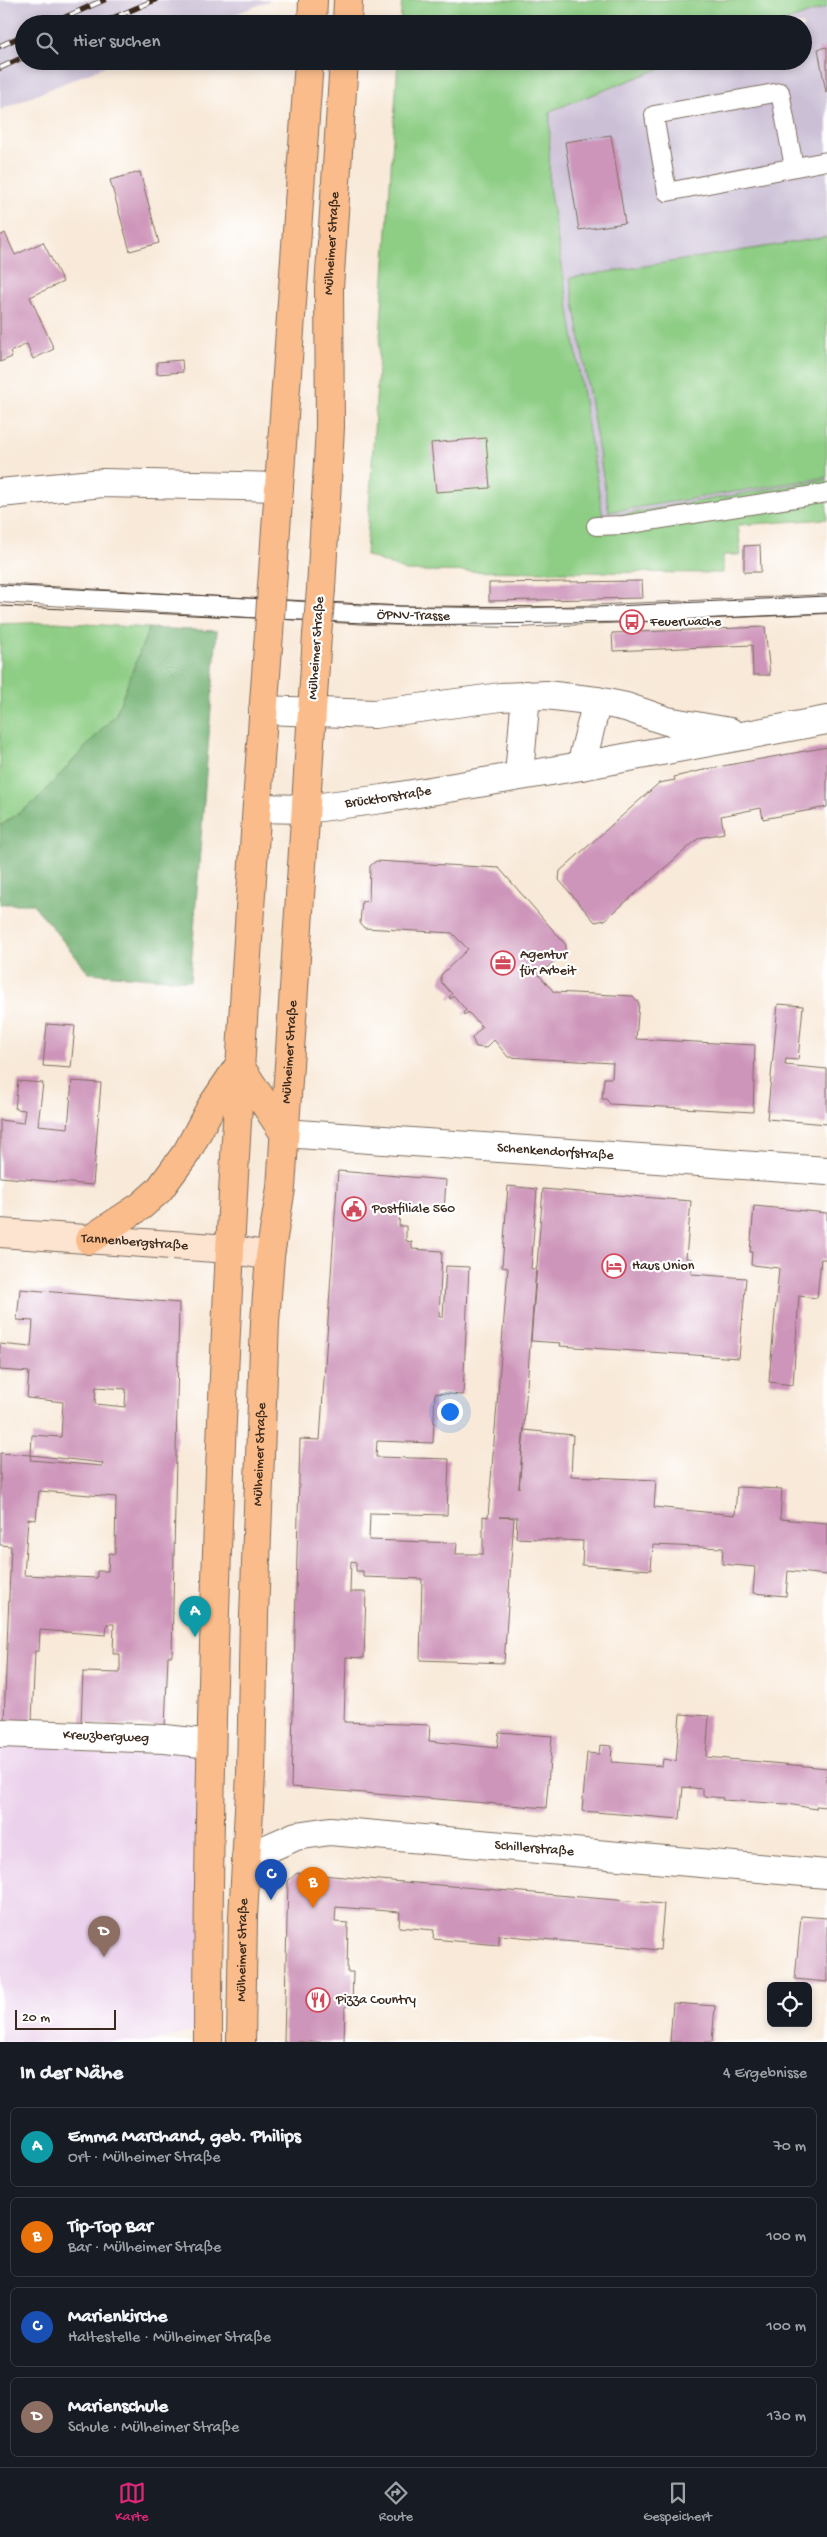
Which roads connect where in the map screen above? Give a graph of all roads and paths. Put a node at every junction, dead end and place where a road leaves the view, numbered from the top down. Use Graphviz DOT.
graph roads {
  1 [pos="313,0"];
  2 [pos="348,0"];
  3 [pos="312,15"];
  4 [pos="347,15"];
  5 [pos="308,70"];
  6 [pos="343,70"];
  7 [pos="827,161"];
  8 [pos="794,167"];
  9 [pos="279,487"];
  10 [pos="0,492"];
  11 [pos="827,493"];
  12 [pos="596,526"];
  13 [pos="0,593"];
  14 [pos="827,604"];
  15 [pos="526,695"];
  16 [pos="596,701"];
  17 [pos="263,710"];
  18 [pos="312,713"];
  19 [pos="827,720"];
  20 [pos="744,734"];
  21 [pos="581,766"];
  22 [pos="520,775"];
  23 [pos="257,808"];
  24 [pos="306,810"];
  25 [pos="239,1065"];
  26 [pos="284,1133"];
  27 [pos="827,1171"];
  28 [pos="0,1233"];
  29 [pos="89,1240"];
  30 [pos="228,1249"];
  31 [pos="270,1256"];
  32 [pos="0,1733"];
  33 [pos="211,1744"];
  34 [pos="246,1858"];
  35 [pos="827,1874"];
  36 [pos="208,2042"];
  37 [pos="241,2042"];
  1 -- 3 [label="main road"];
  2 -- 4 [label="main road"];
  5 -- 9 [label="main road"];
  6 -- 18 [label="main road, Mülheimer Straße, bridge"];
  7 -- 8 [label="lane"];
  8 -- 8 [label="lane"];
  9 -- 10 [label="street"];
  9 -- 17 [label="main road, bridge"];
  11 -- 12 [label="lane"];
  13 -- 14 [label="lane, ÖPNV-Trasse"];
  15 -- 16 [label="street, Brücktorstraße"];
  15 -- 18 [label="street, Brücktorstraße"];
  15 -- 22 [label="street"];
  16 -- 20 [label="street, Brücktorstraße"];
  16 -- 21 [label="street"];
  17 -- 18 [label="street, Brücktorstraße"];
  17 -- 23 [label="main road"];
  18 -- 24 [label="main road, Mülheimer Straße"];
  19 -- 20 [label="street, Brücktorstraße"];
  20 -- 21 [label="street, Brücktorstraße"];
  21 -- 22 [label="street, Brücktorstraße"];
  22 -- 24 [label="street, Brücktorstraße"];
  23 -- 24 [label="street, Brücktorstraße"];
  23 -- 25 [label="main road"];
  24 -- 26 [label="main road, Mülheimer Straße"];
  25 -- 26 [label="main road"];
  25 -- 29 [label="main road"];
  25 -- 30 [label="main road"];
  26 -- 27 [label="street, Schenkendorfstraße"];
  26 -- 31 [label="main road, Mülheimer Straße"];
  28 -- 29 [label="street, Tannenbergstraße"];
  29 -- 30 [label="street, Tannenbergstraße"];
  30 -- 31 [label="street, Tannenbergstraße"];
  30 -- 33 [label="main road"];
  31 -- 34 [label="main road, Mülheimer Straße"];
  32 -- 33 [label="street, Kreuzbergweg"];
  33 -- 36 [label="main road"];
  34 -- 35 [label="street, Schillerstraße"];
  34 -- 37 [label="main road, Mülheimer Straße"];
}
